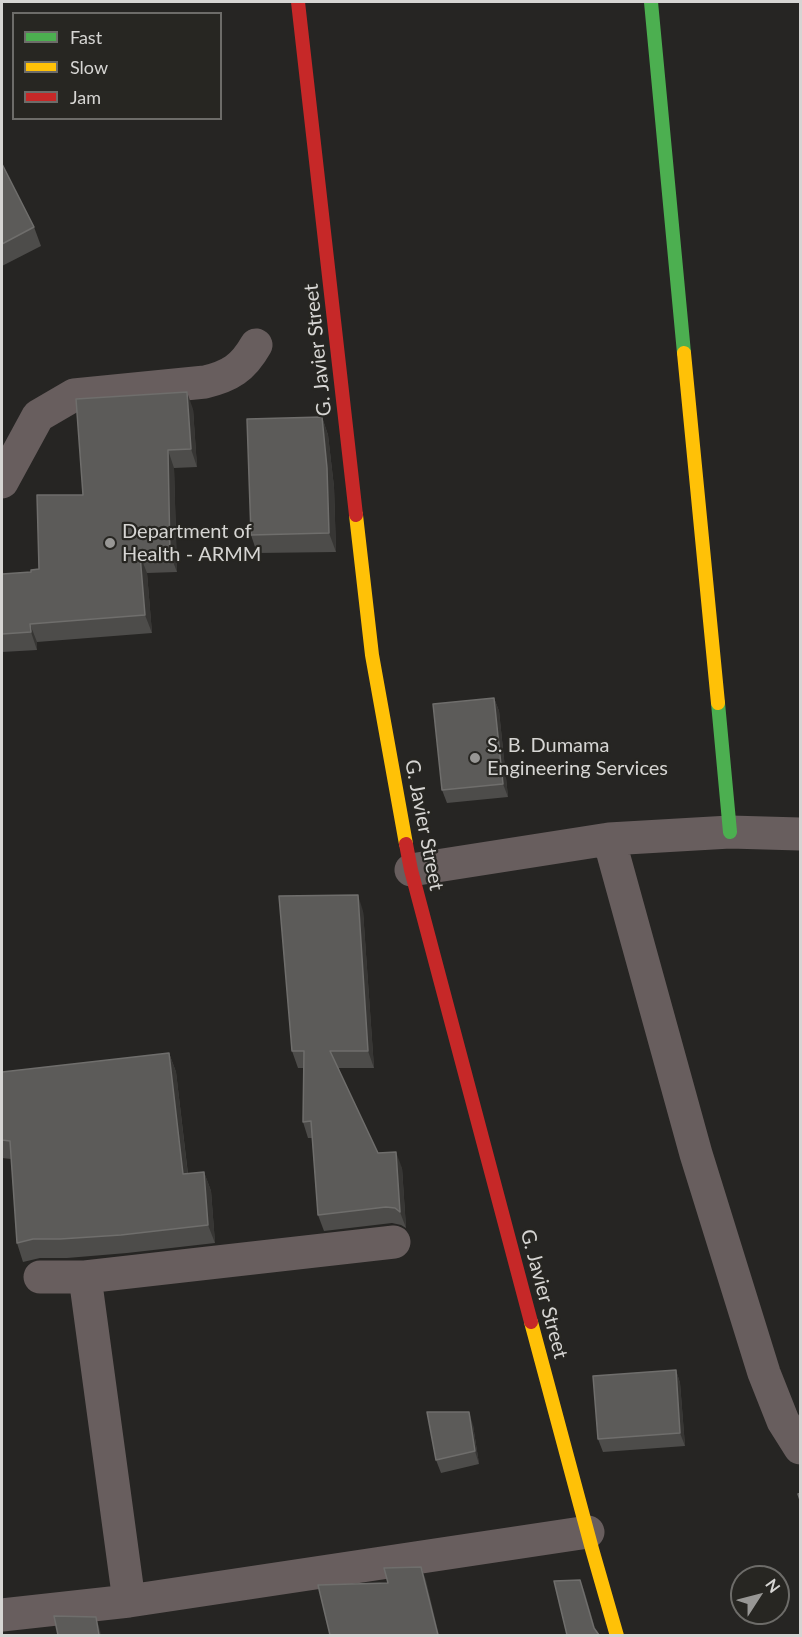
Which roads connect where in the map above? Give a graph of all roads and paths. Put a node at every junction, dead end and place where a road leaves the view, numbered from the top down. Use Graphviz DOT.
graph roads {
  1 [pos="298,2"];
  2 [pos="651,2"];
  3 [pos="256,345"];
  4 [pos="2,483"];
  5 [pos="730,832"];
  6 [pos="801,834"];
  7 [pos="609,839"];
  8 [pos="411,870"];
  9 [pos="394,1242"];
  10 [pos="85,1277"];
  11 [pos="40,1278"];
  12 [pos="801,1448"];
  13 [pos="588,1532"];
  14 [pos="129,1602"];
  15 [pos="2,1614"];
  16 [pos="617,1635"];
  1 -- 8 [label="street, G. Javier Street"];
  2 -- 5 [label="street"];
  3 -- 4 [label="street"];
  5 -- 6 [label="street"];
  5 -- 7 [label="street"];
  7 -- 8 [label="street"];
  7 -- 12 [label="street"];
  8 -- 13 [label="street, G. Javier Street"];
  9 -- 10 [label="street"];
  10 -- 11 [label="street"];
  10 -- 14 [label="street"];
  13 -- 14 [label="street"];
  13 -- 16 [label="street, G. Javier Street"];
  14 -- 15 [label="street"];
}
